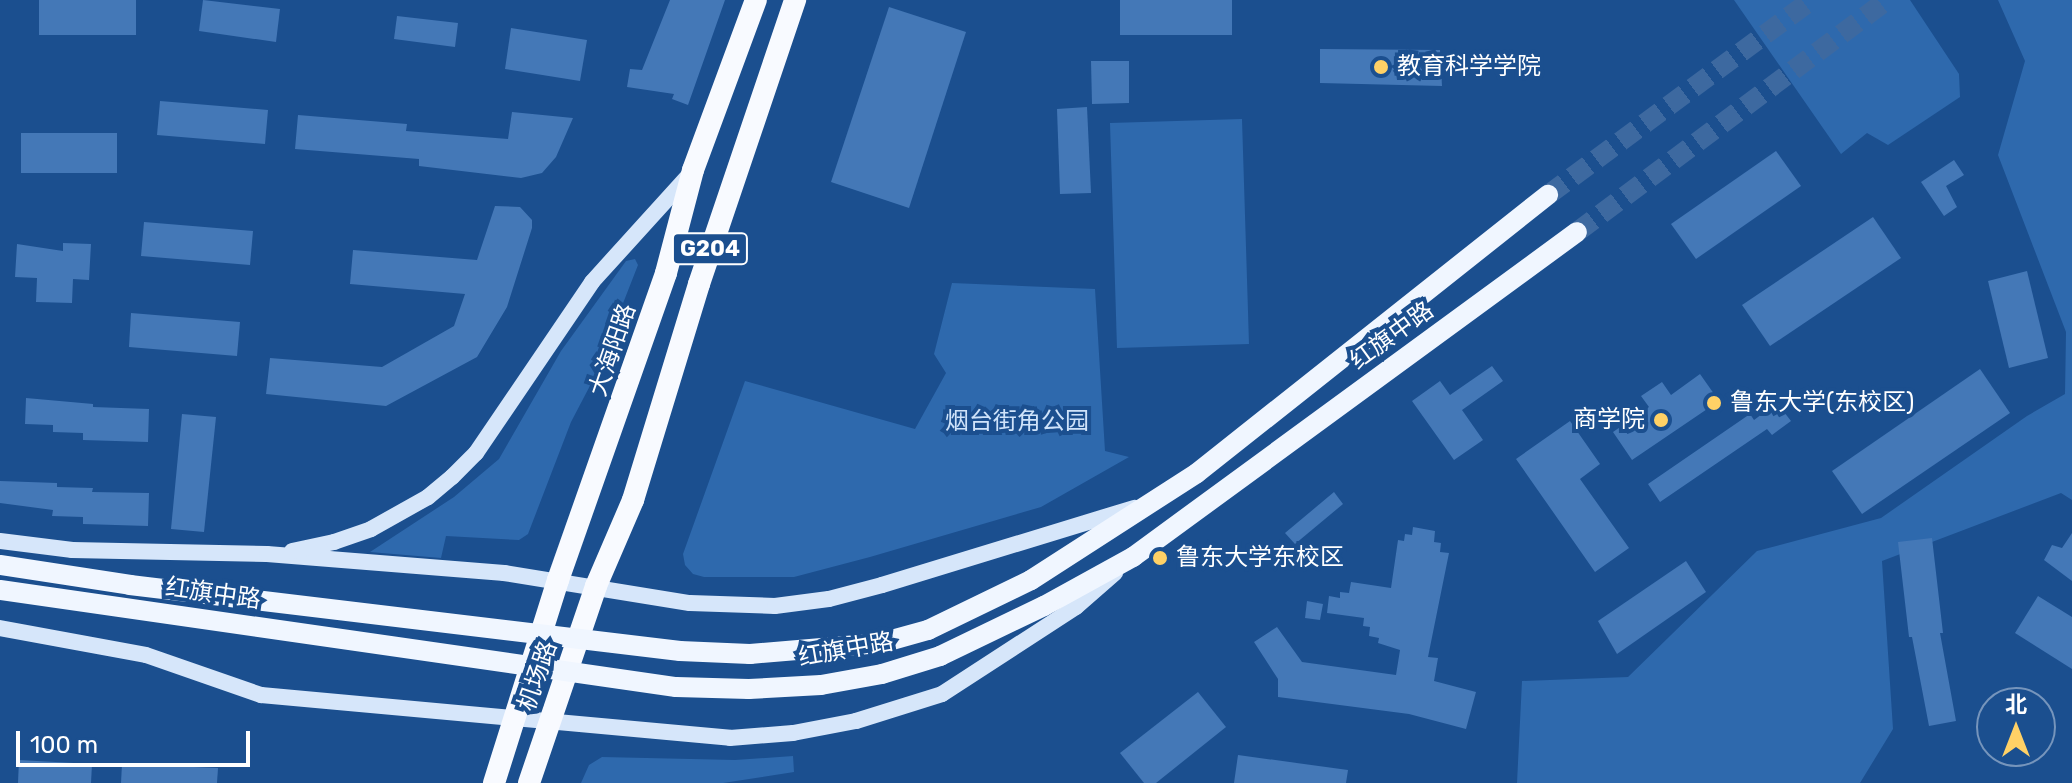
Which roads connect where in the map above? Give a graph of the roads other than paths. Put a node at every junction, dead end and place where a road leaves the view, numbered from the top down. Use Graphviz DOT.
graph roads {
  1 [pos="756,0"];
  2 [pos="795,0"];
  3 [pos="693,170"];
  4 [pos="1548,195"];
  5 [pos="1577,232"];
  6 [pos="1159,501"];
  7 [pos="0,541"];
  8 [pos="267,554"];
  9 [pos="0,555"];
  10 [pos="1133,557"];
  11 [pos="0,565"];
  12 [pos="558,580"];
  13 [pos="130,585"];
  14 [pos="596,586"];
  15 [pos="0,590"];
  16 [pos="0,628"];
  17 [pos="517,717"];
  18 [pos="549,724"];
  19 [pos="495,780"];
  20 [pos="529,783"];
  1 -- 3 [label="highway, 大海阳路 / G204"];
  2 -- 14 [label="highway, G204"];
  3 -- 8 [label="main road"];
  3 -- 12 [label="highway, 大海阳路 / G204"];
  4 -- 6 [label="main road, 红旗中路"];
  5 -- 10 [label="main road, 红旗中路"];
  6 -- 13 [label="main road, 红旗中路, bridge"];
  6 -- 14 [label="main road"];
  7 -- 8 [label="main road"];
  8 -- 12 [label="main road"];
  9 -- 13 [label="main road, 红旗中路"];
  10 -- 15 [label="main road, 红旗中路, bridge"];
  10 -- 18 [label="main road"];
  11 -- 13 [label="main road, 红旗中路"];
  12 -- 14 [label="main road"];
  12 -- 17 [label="highway, 大海阳路 / G204"];
  14 -- 18 [label="highway, 机场路 / G204"];
  16 -- 17 [label="main road"];
  17 -- 18 [label="main road"];
  17 -- 19 [label="highway, 机场路 / G204"];
  18 -- 20 [label="highway, 机场路 / G204"];
}
